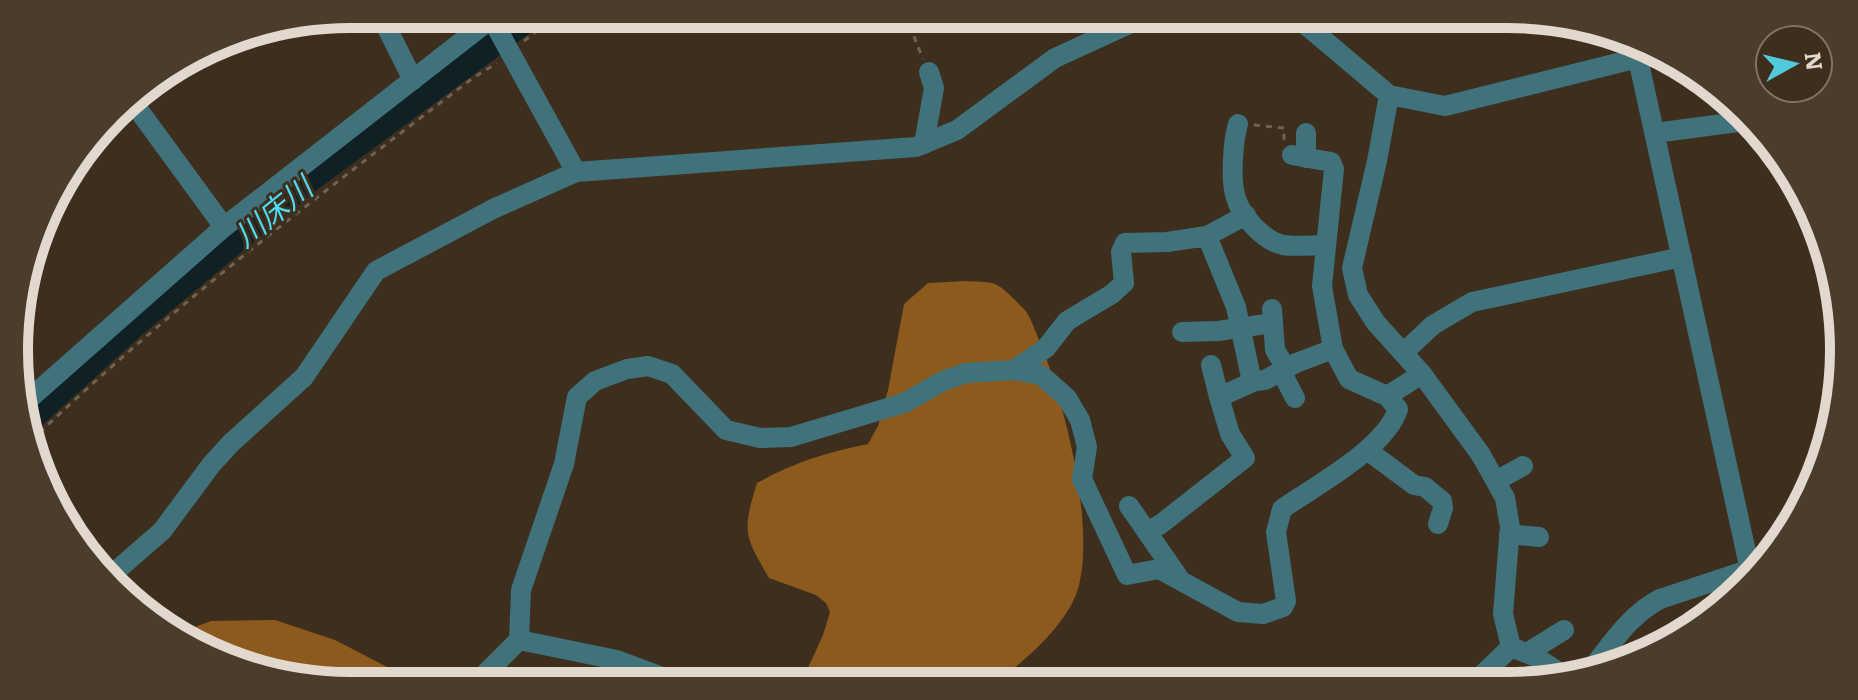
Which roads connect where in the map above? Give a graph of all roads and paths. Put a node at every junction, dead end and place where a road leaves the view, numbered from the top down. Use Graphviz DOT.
graph roads {
  1 [pos="387,28"];
  2 [pos="477,28"];
  3 [pos="497,28"];
  4 [pos="538,28"];
  5 [pos="911,28"];
  6 [pos="1120,28"];
  7 [pos="1310,28"];
  8 [pos="1631,53"];
  9 [pos="511,54"];
  10 [pos="1638,56"];
  11 [pos="929,72"];
  12 [pos="413,80"];
  13 [pos="1389,95"];
  14 [pos="137,109"];
  15 [pos="1736,122"];
  16 [pos="1238,124"];
  17 [pos="1306,133"];
  18 [pos="1655,133"];
  19 [pos="924,144"];
  20 [pos="1299,156"];
  21 [pos="576,172"];
  22 [pos="1246,215"];
  23 [pos="224,227"];
  24 [pos="1207,236"];
  25 [pos="1326,245"];
  26 [pos="1682,257"];
  27 [pos="1241,327"];
  28 [pos="1182,332"];
  29 [pos="1333,349"];
  30 [pos="1403,353"];
  31 [pos="1211,365"];
  32 [pos="1014,370"];
  33 [pos="1283,370"];
  34 [pos="1422,374"];
  35 [pos="1252,382"];
  36 [pos="1387,396"];
  37 [pos="32,397"];
  38 [pos="1219,397"];
  39 [pos="1295,398"];
  40 [pos="39,434"];
  41 [pos="1367,450"];
  42 [pos="1523,466"];
  43 [pos="1496,481"];
  44 [pos="1129,506"];
  45 [pos="1438,524"];
  46 [pos="1147,532"];
  47 [pos="1509,534"];
  48 [pos="1539,537"];
  49 [pos="1753,559"];
  50 [pos="116,571"];
  51 [pos="1741,573"];
  52 [pos="1182,582"];
  53 [pos="1564,630"];
  54 [pos="519,640"];
  55 [pos="1519,650"];
  56 [pos="1600,658"];
  57 [pos="1552,669"];
  58 [pos="487,672"];
  59 [pos="649,672"];
  60 [pos="1489,672"];
  1 -- 12 [label="street"];
  2 -- 12 [label="street"];
  3 -- 9 [label="street"];
  4 -- 9 [label="path"];
  5 -- 11 [label="path"];
  6 -- 19 [label="street"];
  7 -- 13 [label="street"];
  8 -- 13 [label="street"];
  9 -- 21 [label="street"];
  9 -- 40 [label="path"];
  10 -- 18 [label="street"];
  11 -- 19 [label="street"];
  12 -- 23 [label="street"];
  13 -- 30 [label="street"];
  14 -- 23 [label="street"];
  15 -- 18 [label="street"];
  16 -- 20 [label="path"];
  16 -- 22 [label="street"];
  17 -- 20 [label="street"];
  18 -- 26 [label="street"];
  19 -- 21 [label="street"];
  20 -- 25 [label="street"];
  21 -- 50 [label="street"];
  22 -- 24 [label="street"];
  22 -- 25 [label="street"];
  23 -- 37 [label="street"];
  24 -- 27 [label="street"];
  24 -- 32 [label="street"];
  25 -- 29 [label="street"];
  26 -- 30 [label="street"];
  26 -- 49 [label="street"];
  27 -- 28 [label="street"];
  27 -- 33 [label="street"];
  27 -- 35 [label="street"];
  29 -- 33 [label="street"];
  29 -- 36 [label="street"];
  30 -- 34 [label="street"];
  31 -- 38 [label="street"];
  32 -- 52 [label="street"];
  32 -- 54 [label="street"];
  33 -- 35 [label="street"];
  33 -- 39 [label="street"];
  34 -- 36 [label="street"];
  34 -- 43 [label="street"];
  35 -- 38 [label="street"];
  36 -- 41 [label="street"];
  38 -- 46 [label="street"];
  41 -- 45 [label="street"];
  41 -- 52 [label="street"];
  42 -- 43 [label="street"];
  43 -- 47 [label="street"];
  44 -- 46 [label="street"];
  46 -- 52 [label="street"];
  47 -- 48 [label="street"];
  47 -- 55 [label="street"];
  51 -- 56 [label="street"];
  53 -- 55 [label="street"];
  54 -- 58 [label="street"];
  54 -- 59 [label="street"];
  55 -- 57 [label="street"];
  55 -- 60 [label="street"];
}
